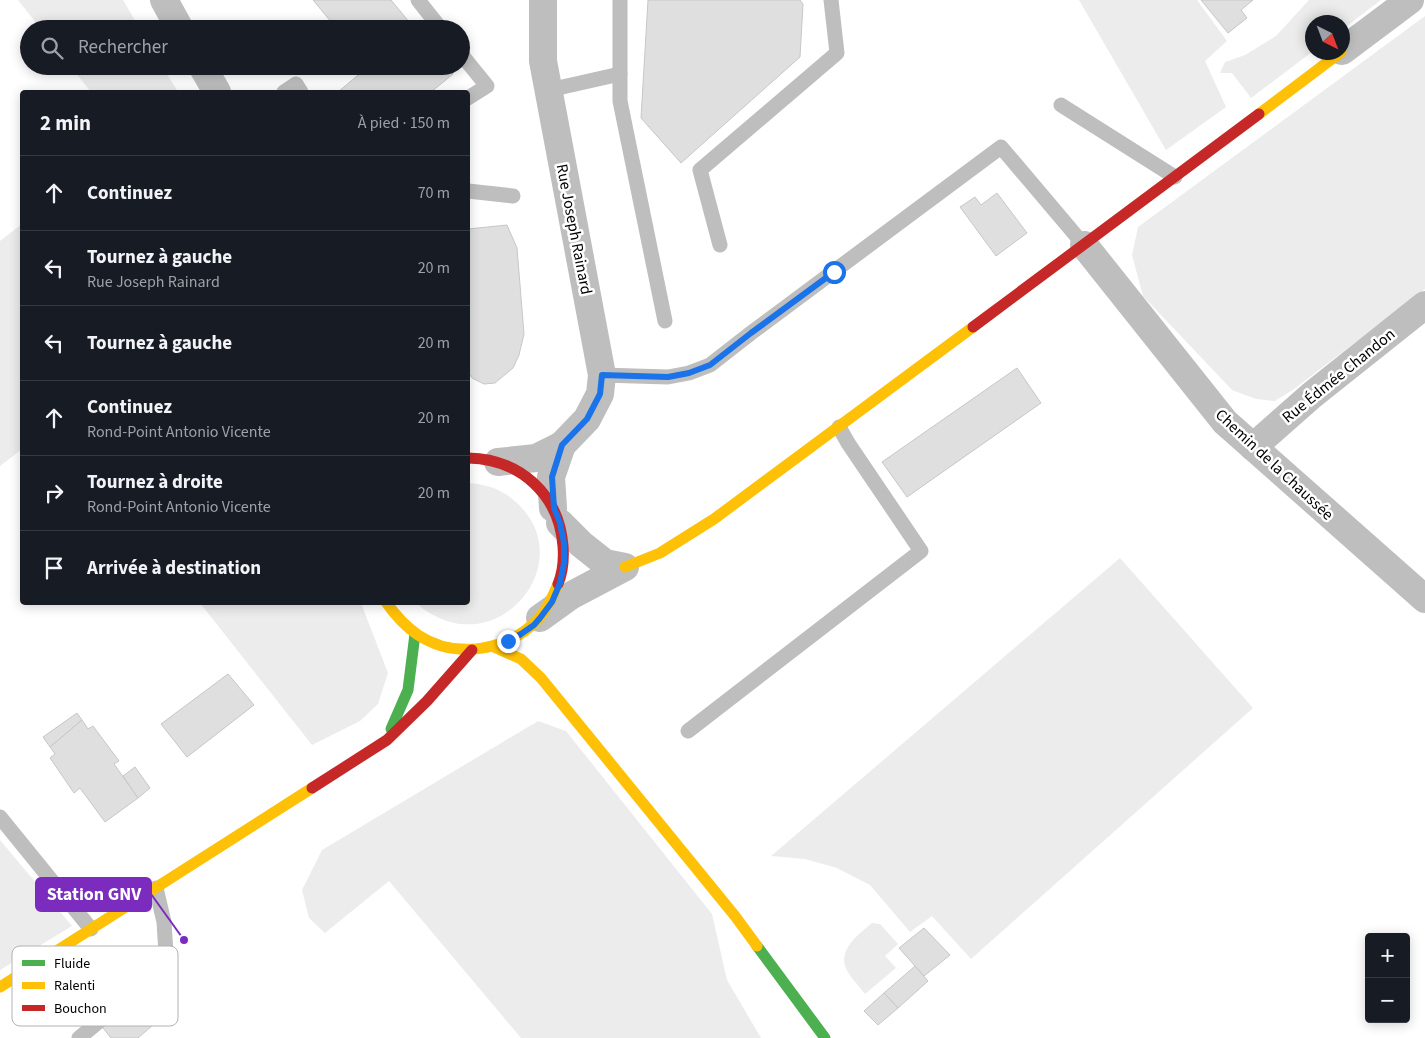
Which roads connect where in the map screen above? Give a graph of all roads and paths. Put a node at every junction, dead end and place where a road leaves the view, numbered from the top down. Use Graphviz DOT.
graph roads {
  1 [pos="164,0"];
  2 [pos="418,0"];
  3 [pos="543,0"];
  4 [pos="620,0"];
  5 [pos="831,0"];
  6 [pos="1410,0"];
  7 [pos="175,20"];
  8 [pos="434,20"];
  9 [pos="1350,46"];
  10 [pos="1331,60"];
  11 [pos="470,66"];
  12 [pos="620,74"];
  13 [pos="207,75"];
  14 [pos="216,90"];
  15 [pos="287,90"];
  16 [pos="300,90"];
  17 [pos="549,90"];
  18 [pos="470,97"];
  19 [pos="1060,105"];
  20 [pos="1175,177"];
  21 [pos="470,190"];
  22 [pos="513,196"];
  23 [pos="720,245"];
  24 [pos="1084,246"];
  25 [pos="1425,305"];
  26 [pos="665,322"];
  27 [pos="602,375"];
  28 [pos="839,427"];
  29 [pos="562,445"];
  30 [pos="1253,447"];
  31 [pos="477,458"];
  32 [pos="557,515"];
  33 [pos="625,567"];
  34 [pos="1425,599"];
  35 [pos="388,605"];
  36 [pos="536,626"];
  37 [pos="415,634"];
  38 [pos="494,647"];
  39 [pos="472,650"];
  40 [pos="536,660"];
  41 [pos="541,678"];
  42 [pos="688,731"];
  43 [pos="387,740"];
  44 [pos="0,817"];
  45 [pos="156,888"];
  46 [pos="91,929"];
  47 [pos="64,946"];
  48 [pos="166,946"];
  49 [pos="12,979"];
  50 [pos="0,987"];
  51 [pos="93,1026"];
  52 [pos="79,1038"];
  53 [pos="825,1038"];
  1 -- 7 [label="street"];
  2 -- 8 [label="lane"];
  3 -- 17 [label="street, Rue Joseph Rainard"];
  4 -- 12 [label="lane"];
  5 -- 23 [label="lane"];
  6 -- 9 [label="street"];
  10 -- 20 [label="street"];
  11 -- 18 [label="lane"];
  12 -- 17 [label="lane"];
  12 -- 26 [label="lane"];
  13 -- 14 [label="street"];
  15 -- 16 [label="lane"];
  17 -- 27 [label="street, Rue Joseph Rainard"];
  19 -- 20 [label="lane"];
  20 -- 24 [label="street"];
  21 -- 22 [label="lane"];
  24 -- 27 [label="lane"];
  24 -- 28 [label="street"];
  24 -- 30 [label="street, Chemin de la Chaussée"];
  25 -- 30 [label="street, Rue Édmée Chandon"];
  27 -- 29 [label="street, Rue Joseph Rainard"];
  28 -- 33 [label="street"];
  28 -- 42 [label="lane"];
  29 -- 31 [label="street"];
  29 -- 32 [label="street"];
  30 -- 34 [label="street, Chemin de la Chaussée"];
  31 -- 32 [label="street"];
  32 -- 33 [label="street"];
  32 -- 36 [label="street"];
  33 -- 36 [label="street"];
  35 -- 37 [label="street"];
  36 -- 38 [label="street"];
  37 -- 39 [label="street"];
  37 -- 43 [label="street"];
  38 -- 39 [label="street"];
  38 -- 41 [label="street"];
  39 -- 43 [label="street"];
  40 -- 41 [label="street"];
  41 -- 53 [label="street"];
  43 -- 45 [label="street"];
  44 -- 46 [label="lane"];
  45 -- 46 [label="street"];
  45 -- 48 [label="lane"];
  46 -- 47 [label="street"];
  49 -- 50 [label="street"];
  51 -- 52 [label="lane"];
}
